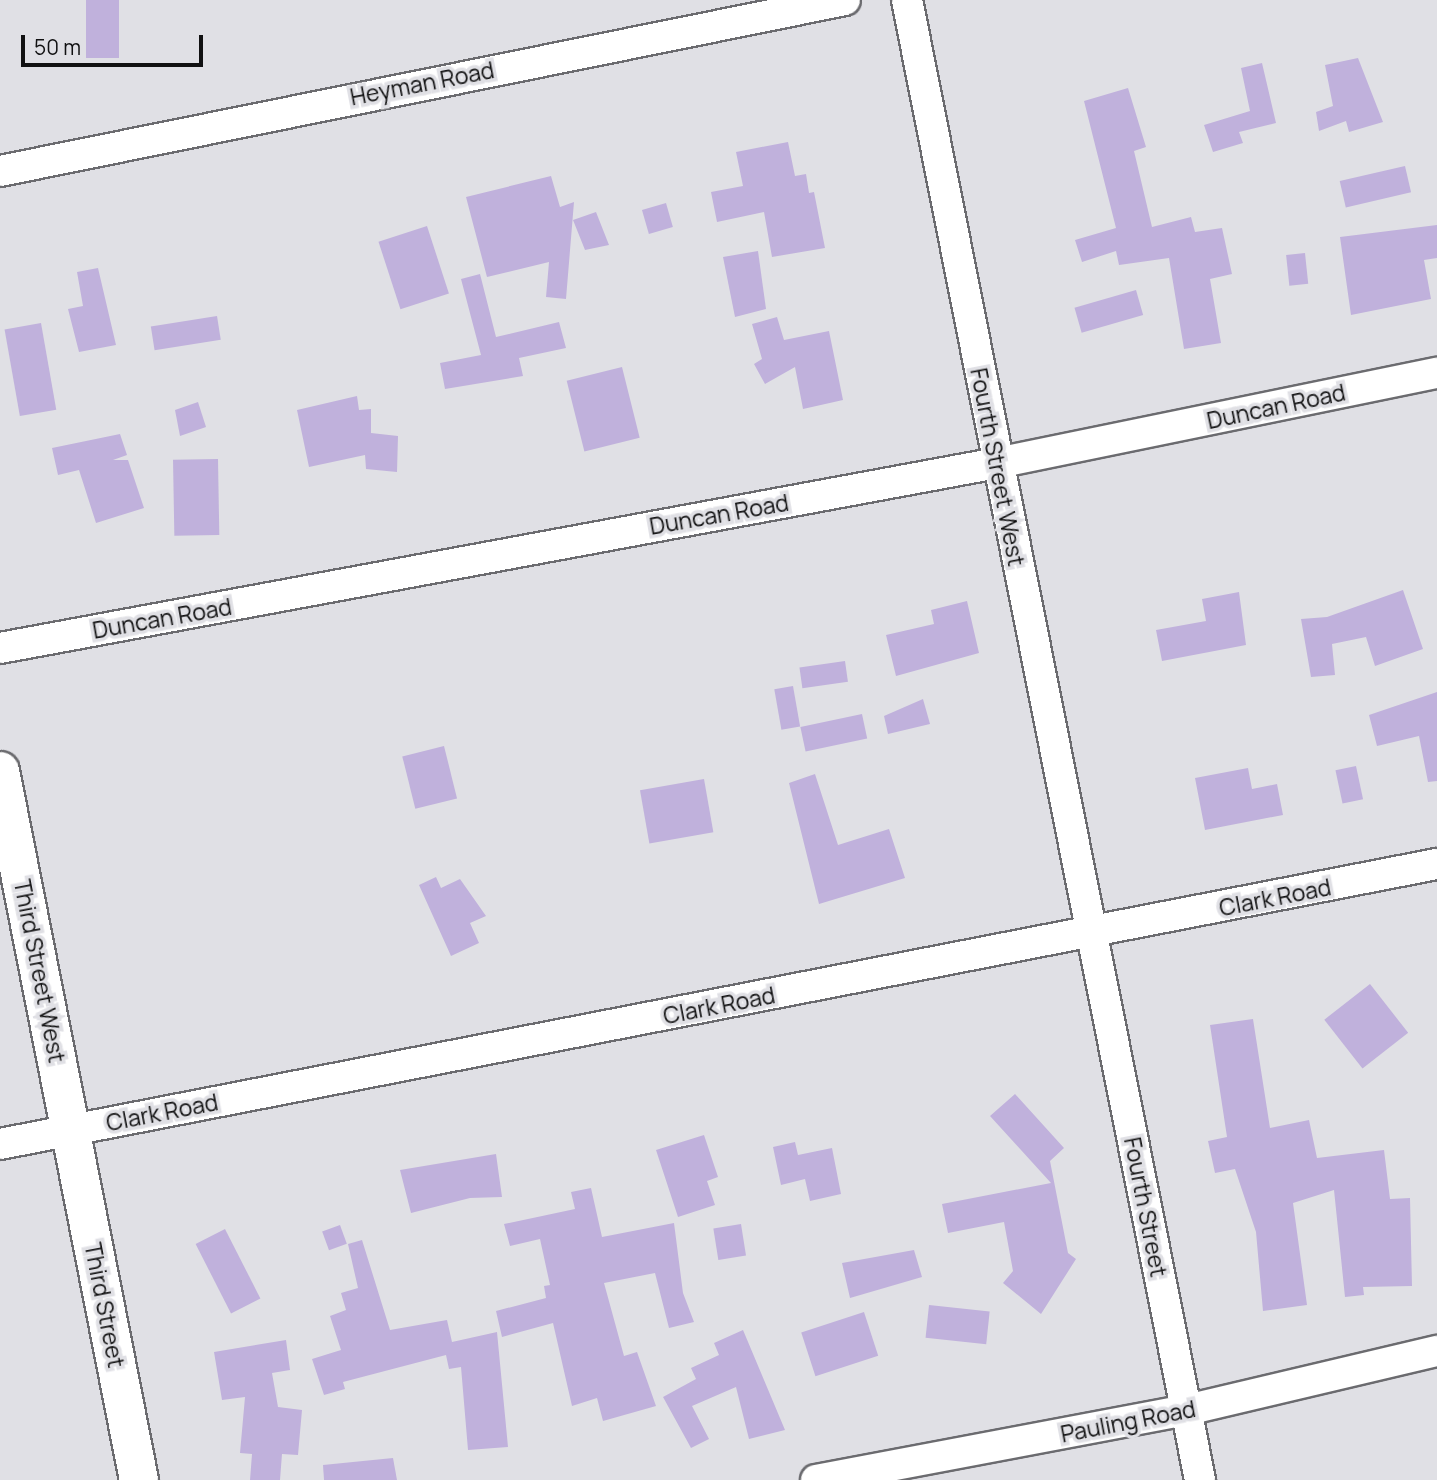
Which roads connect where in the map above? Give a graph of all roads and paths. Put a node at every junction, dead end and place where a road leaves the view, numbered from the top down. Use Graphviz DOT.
graph roads {
  1 [pos="845,0"];
  2 [pos="906,0"];
  3 [pos="0,171"];
  4 [pos="1437,373"];
  5 [pos="997,463"];
  6 [pos="0,648"];
  7 [pos="0,771"];
  8 [pos="1437,864"];
  9 [pos="1091,934"];
  10 [pos="72,1130"];
  11 [pos="0,1144"];
  12 [pos="1437,1351"];
  13 [pos="1187,1410"];
  14 [pos="139,1480"];
  15 [pos="817,1480"];
  16 [pos="1200,1480"];
  1 -- 3 [label="street, Heyman Road"];
  2 -- 5 [label="street, Fourth Street West"];
  4 -- 5 [label="street, Duncan Road"];
  5 -- 6 [label="street, Duncan Road"];
  5 -- 9 [label="street, Fourth Street West"];
  7 -- 10 [label="main road, Third Street West"];
  8 -- 9 [label="street, Clark Road"];
  9 -- 10 [label="street, Clark Road"];
  9 -- 13 [label="street, Fourth Street"];
  10 -- 11 [label="street, Clark Road"];
  10 -- 14 [label="main road, Third Street"];
  12 -- 13 [label="street, Pauling Road"];
  13 -- 15 [label="street, Pauling Road"];
  13 -- 16 [label="street, Fourth Street"];
}
